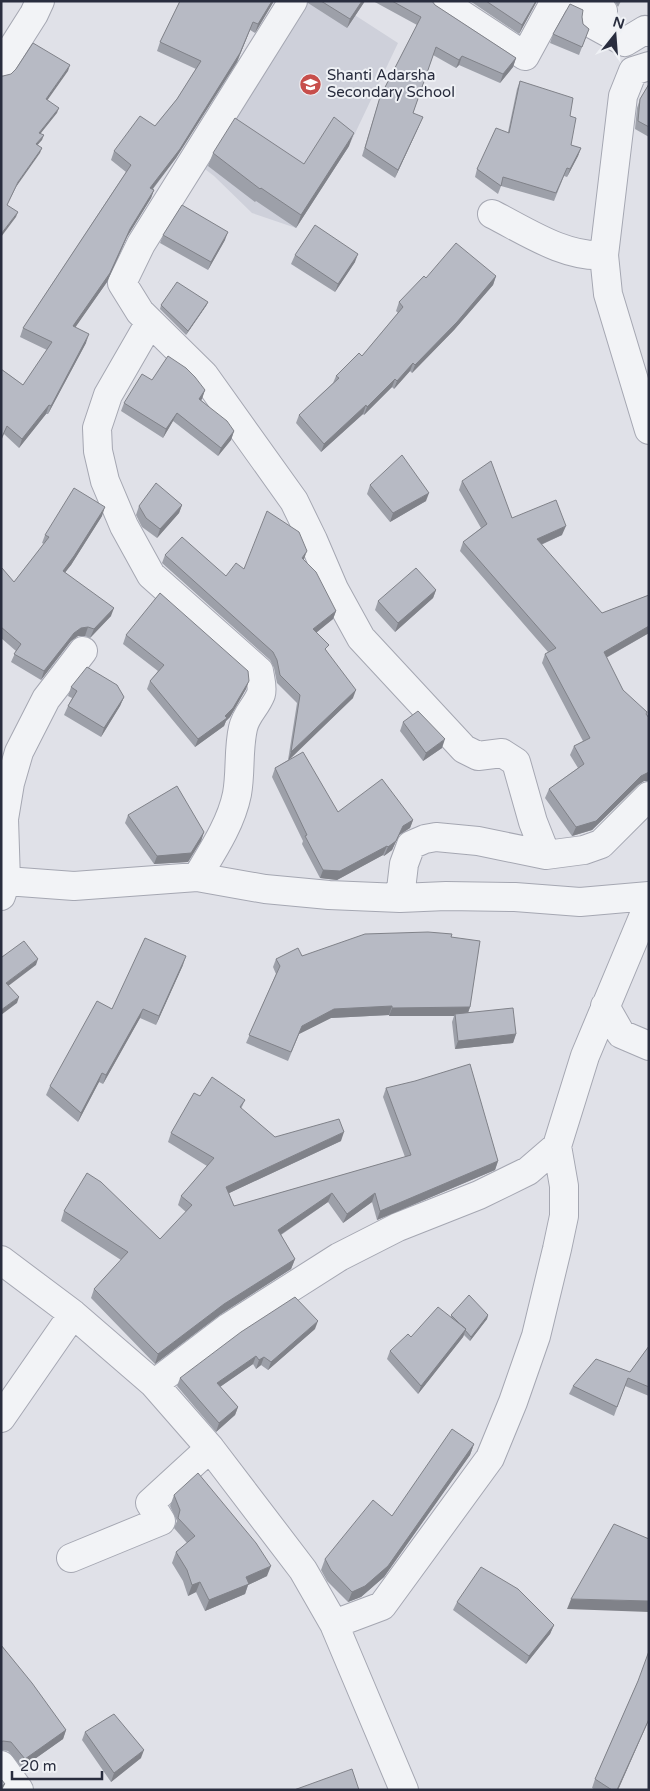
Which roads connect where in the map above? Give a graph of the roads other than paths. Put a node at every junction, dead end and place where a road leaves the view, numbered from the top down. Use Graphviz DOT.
graph roads {
  1 [pos="40,1"];
  2 [pos="293,1"];
  3 [pos="441,1"];
  4 [pos="555,1"];
  5 [pos="577,1"];
  6 [pos="649,32"];
  7 [pos="1,66"];
  8 [pos="649,66"];
  9 [pos="492,214"];
  10 [pos="604,255"];
  11 [pos="150,322"];
  12 [pos="649,430"];
  13 [pos="83,650"];
  14 [pos="649,796"];
  15 [pos="546,855"];
  16 [pos="197,877"];
  17 [pos="4,889"];
  18 [pos="649,896"];
  19 [pos="400,898"];
  20 [pos="649,903"];
  21 [pos="605,1006"];
  22 [pos="649,1046"];
  23 [pos="557,1146"];
  24 [pos="1,1260"];
  25 [pos="73,1314"];
  26 [pos="154,1384"];
  27 [pos="1,1418"];
  28 [pos="210,1448"];
  29 [pos="71,1558"];
  30 [pos="334,1624"];
  31 [pos="1,1765"];
  32 [pos="19,1790"];
  33 [pos="404,1790"];
  1 -- 7 [label="street"];
  2 -- 11 [label="street"];
  3 -- 4 [label="street"];
  5 -- 6 [label="street"];
  8 -- 10 [label="street"];
  9 -- 10 [label="street"];
  10 -- 12 [label="street"];
  11 -- 15 [label="street"];
  11 -- 16 [label="street"];
  13 -- 17 [label="street"];
  14 -- 15 [label="street"];
  15 -- 19 [label="street"];
  16 -- 17 [label="street"];
  16 -- 19 [label="street"];
  18 -- 19 [label="street"];
  20 -- 21 [label="street"];
  21 -- 22 [label="street"];
  21 -- 23 [label="street"];
  23 -- 26 [label="street"];
  23 -- 30 [label="street"];
  24 -- 25 [label="street"];
  25 -- 26 [label="street"];
  25 -- 27 [label="street"];
  26 -- 28 [label="street"];
  28 -- 29 [label="street"];
  28 -- 30 [label="street"];
  30 -- 33 [label="street"];
  31 -- 32 [label="street"];
}
